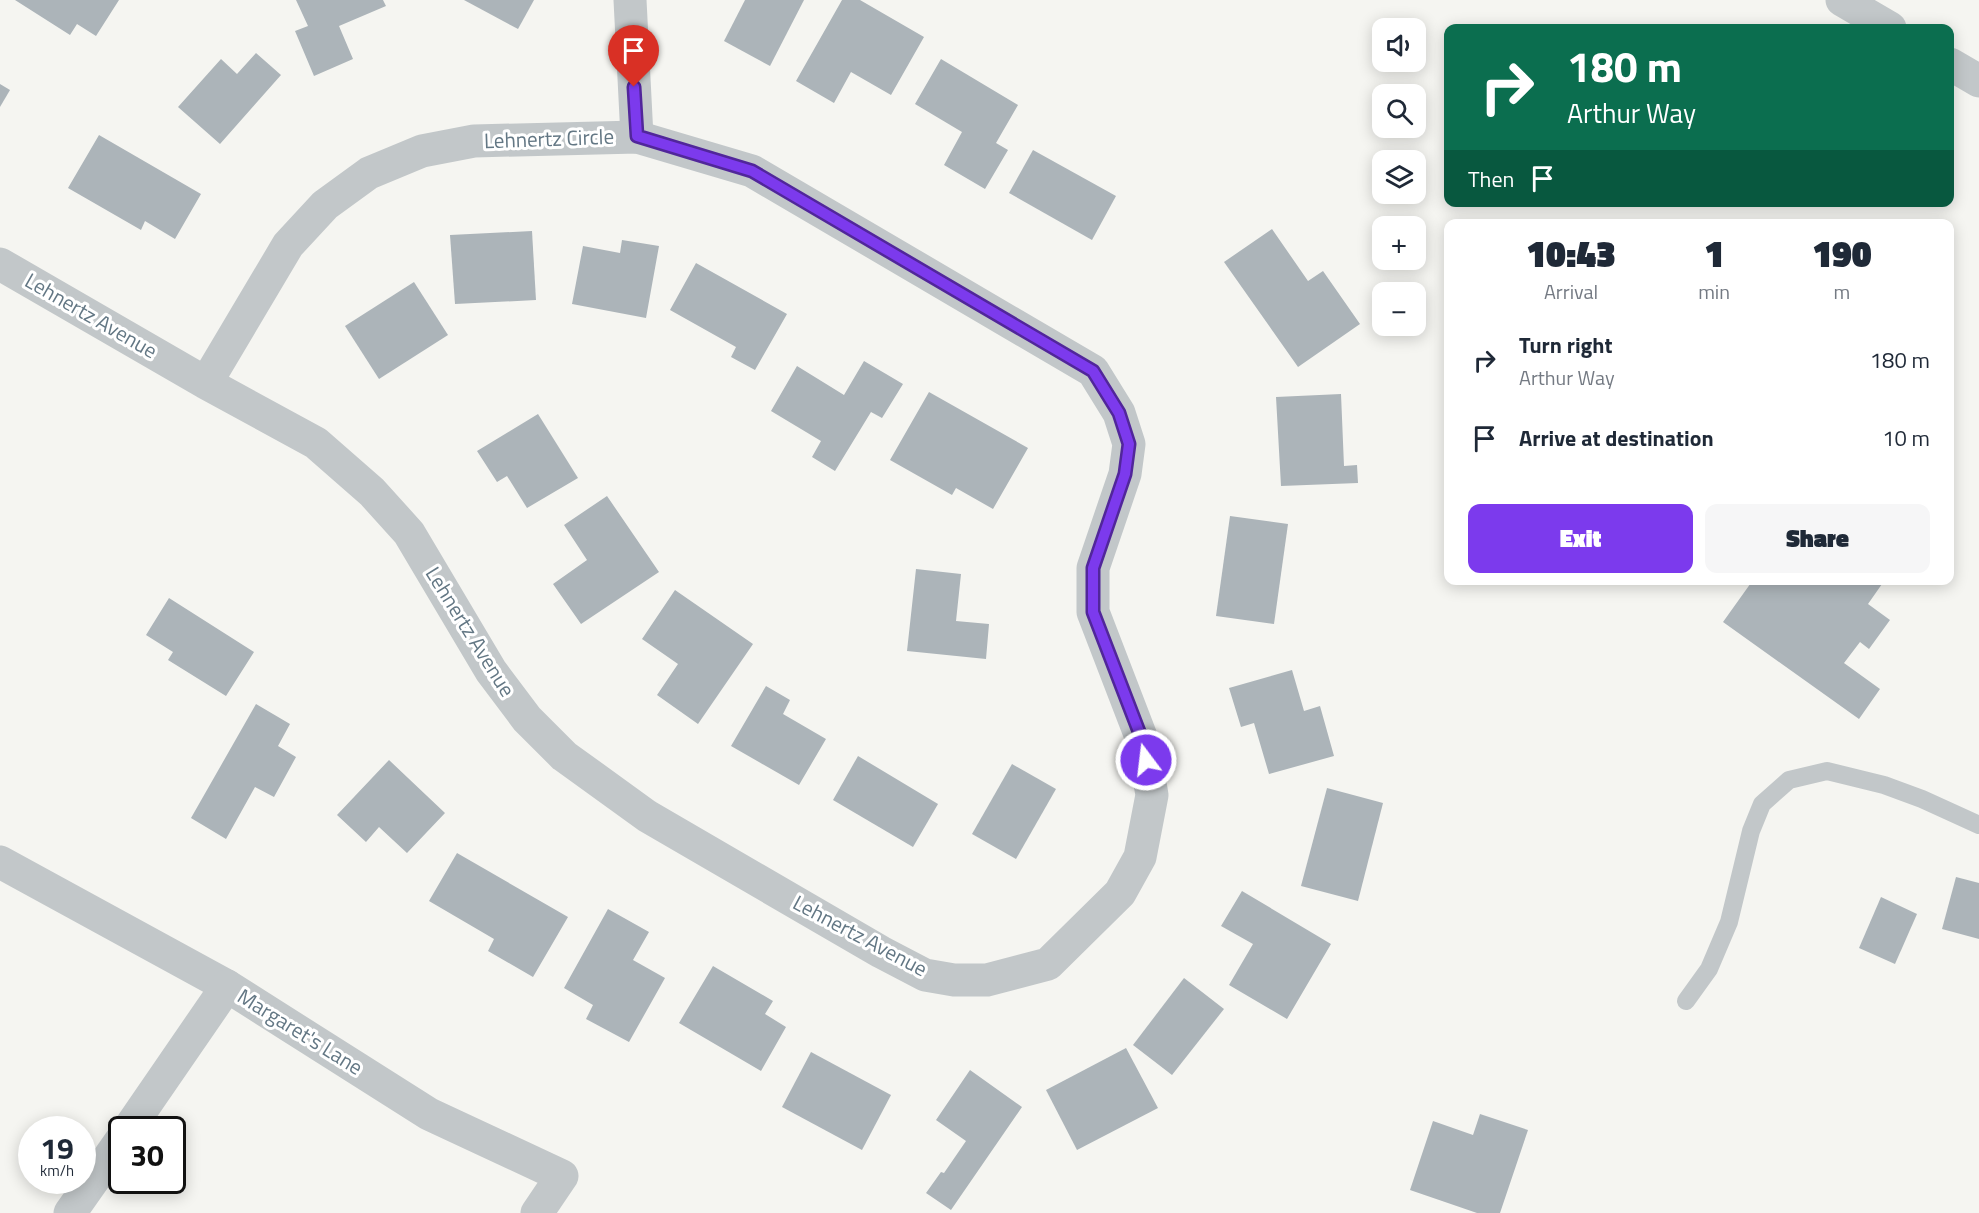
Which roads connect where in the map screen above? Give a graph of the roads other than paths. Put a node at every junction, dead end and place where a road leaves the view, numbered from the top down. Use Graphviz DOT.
graph roads {
  1 [pos="630,0"];
  2 [pos="1842,0"];
  3 [pos="1883,24"];
  4 [pos="1954,66"];
  5 [pos="1979,81"];
  6 [pos="637,136"];
  7 [pos="0,264"];
  8 [pos="206,383"];
  9 [pos="1979,825"];
  10 [pos="0,862"];
  11 [pos="954,980"];
  12 [pos="227,986"];
  13 [pos="1686,1001"];
  14 [pos="138,1116"];
  15 [pos="108,1159"];
  16 [pos="70,1213"];
  17 [pos="537,1213"];
  1 -- 6 [label="street"];
  2 -- 3 [label="street"];
  4 -- 5 [label="street"];
  6 -- 8 [label="street, Lehnertz Circle"];
  6 -- 11 [label="street, Lehnertz Circle"];
  7 -- 8 [label="street, Lehnertz Avenue"];
  8 -- 11 [label="street, Lehnertz Avenue"];
  9 -- 13 [label="lane"];
  10 -- 12 [label="street, Margaret's Lane"];
  12 -- 14 [label="street"];
  12 -- 17 [label="street, Margaret's Lane"];
  15 -- 16 [label="street"];
}
